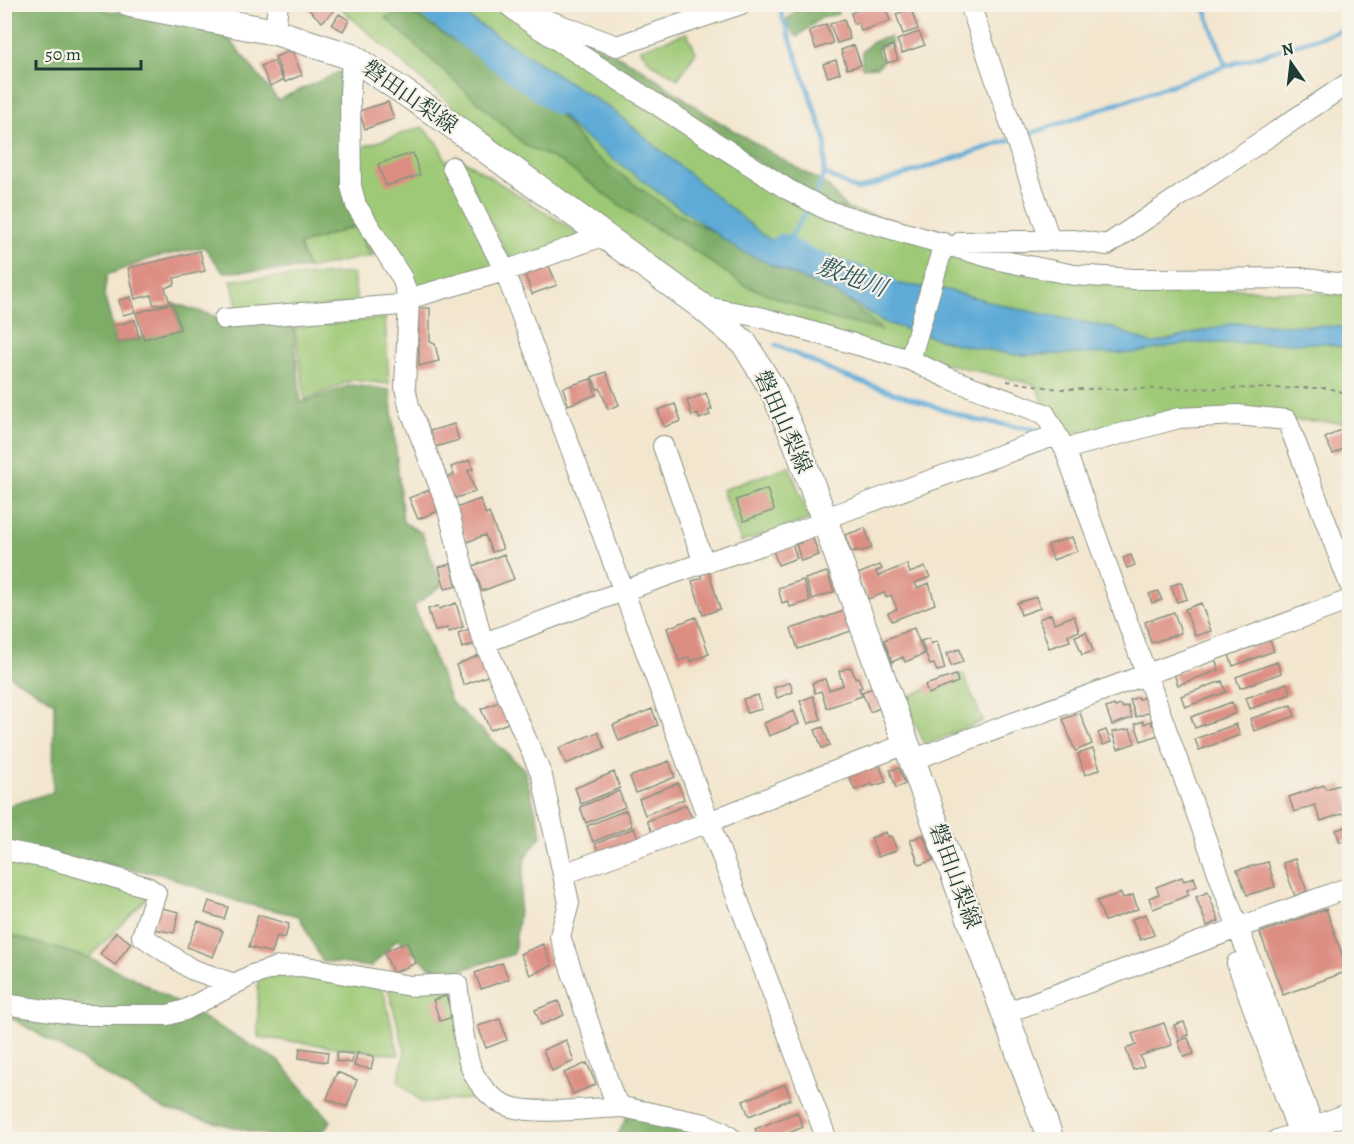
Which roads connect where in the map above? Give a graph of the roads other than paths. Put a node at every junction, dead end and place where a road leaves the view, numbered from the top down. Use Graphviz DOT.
graph roads {
  1 [pos="130,4"];
  2 [pos="278,4"];
  3 [pos="741,4"];
  4 [pos="970,4"];
  5 [pos="513,8"];
  6 [pos="275,32"];
  7 [pos="352,57"];
  8 [pos="1350,82"];
  9 [pos="452,167"];
  10 [pos="604,235"];
  11 [pos="1050,240"];
  12 [pos="942,248"];
  13 [pos="505,271"];
  14 [pos="1350,285"];
  15 [pos="409,300"];
  16 [pos="701,306"];
  17 [pos="224,319"];
  18 [pos="917,360"];
  19 [pos="986,378"];
  20 [pos="1060,442"];
  21 [pos="663,446"];
  22 [pos="824,520"];
  23 [pos="704,563"];
  24 [pos="1350,585"];
  25 [pos="623,591"];
  26 [pos="1350,600"];
  27 [pos="484,643"];
  28 [pos="1146,675"];
  29 [pos="909,752"];
  30 [pos="709,822"];
  31 [pos="4,850"];
  32 [pos="563,874"];
  33 [pos="1350,887"];
  34 [pos="1232,930"];
  35 [pos="234,984"];
  36 [pos="4,1004"];
  37 [pos="1005,1013"];
  38 [pos="622,1107"];
  39 [pos="1350,1113"];
  40 [pos="1308,1134"];
  41 [pos="734,1140"];
  42 [pos="827,1140"];
  43 [pos="1051,1140"];
  44 [pos="1277,1140"];
  1 -- 6 [label="main road, 磐田山梨線"];
  2 -- 6 [label="street"];
  3 -- 5 [label="street"];
  4 -- 11 [label="street"];
  5 -- 12 [label="street"];
  6 -- 7 [label="main road, 磐田山梨線"];
  7 -- 10 [label="main road, 磐田山梨線"];
  7 -- 15 [label="street"];
  8 -- 11 [label="street"];
  9 -- 13 [label="street"];
  10 -- 13 [label="street"];
  10 -- 16 [label="main road, 磐田山梨線"];
  11 -- 12 [label="street"];
  12 -- 14 [label="street"];
  12 -- 18 [label="street"];
  13 -- 15 [label="street"];
  13 -- 25 [label="street"];
  15 -- 17 [label="street"];
  15 -- 27 [label="street"];
  16 -- 18 [label="street"];
  16 -- 22 [label="main road, 磐田山梨線"];
  18 -- 19 [label="street"];
  18 -- 20 [label="street"];
  20 -- 22 [label="street"];
  20 -- 24 [label="street"];
  20 -- 28 [label="street"];
  21 -- 23 [label="street"];
  22 -- 23 [label="street"];
  22 -- 29 [label="main road, 磐田山梨線"];
  23 -- 25 [label="street"];
  25 -- 27 [label="street"];
  25 -- 30 [label="street"];
  26 -- 28 [label="street"];
  27 -- 32 [label="street"];
  28 -- 29 [label="street"];
  28 -- 34 [label="street"];
  29 -- 30 [label="street"];
  29 -- 37 [label="main road, 磐田山梨線"];
  30 -- 32 [label="street"];
  30 -- 42 [label="street"];
  31 -- 35 [label="street"];
  32 -- 38 [label="street"];
  33 -- 34 [label="street"];
  34 -- 37 [label="street"];
  34 -- 40 [label="street"];
  35 -- 36 [label="street"];
  35 -- 38 [label="street"];
  37 -- 43 [label="main road, 磐田山梨線"];
  38 -- 41 [label="street"];
  39 -- 40 [label="street"];
  40 -- 44 [label="street"];
}
